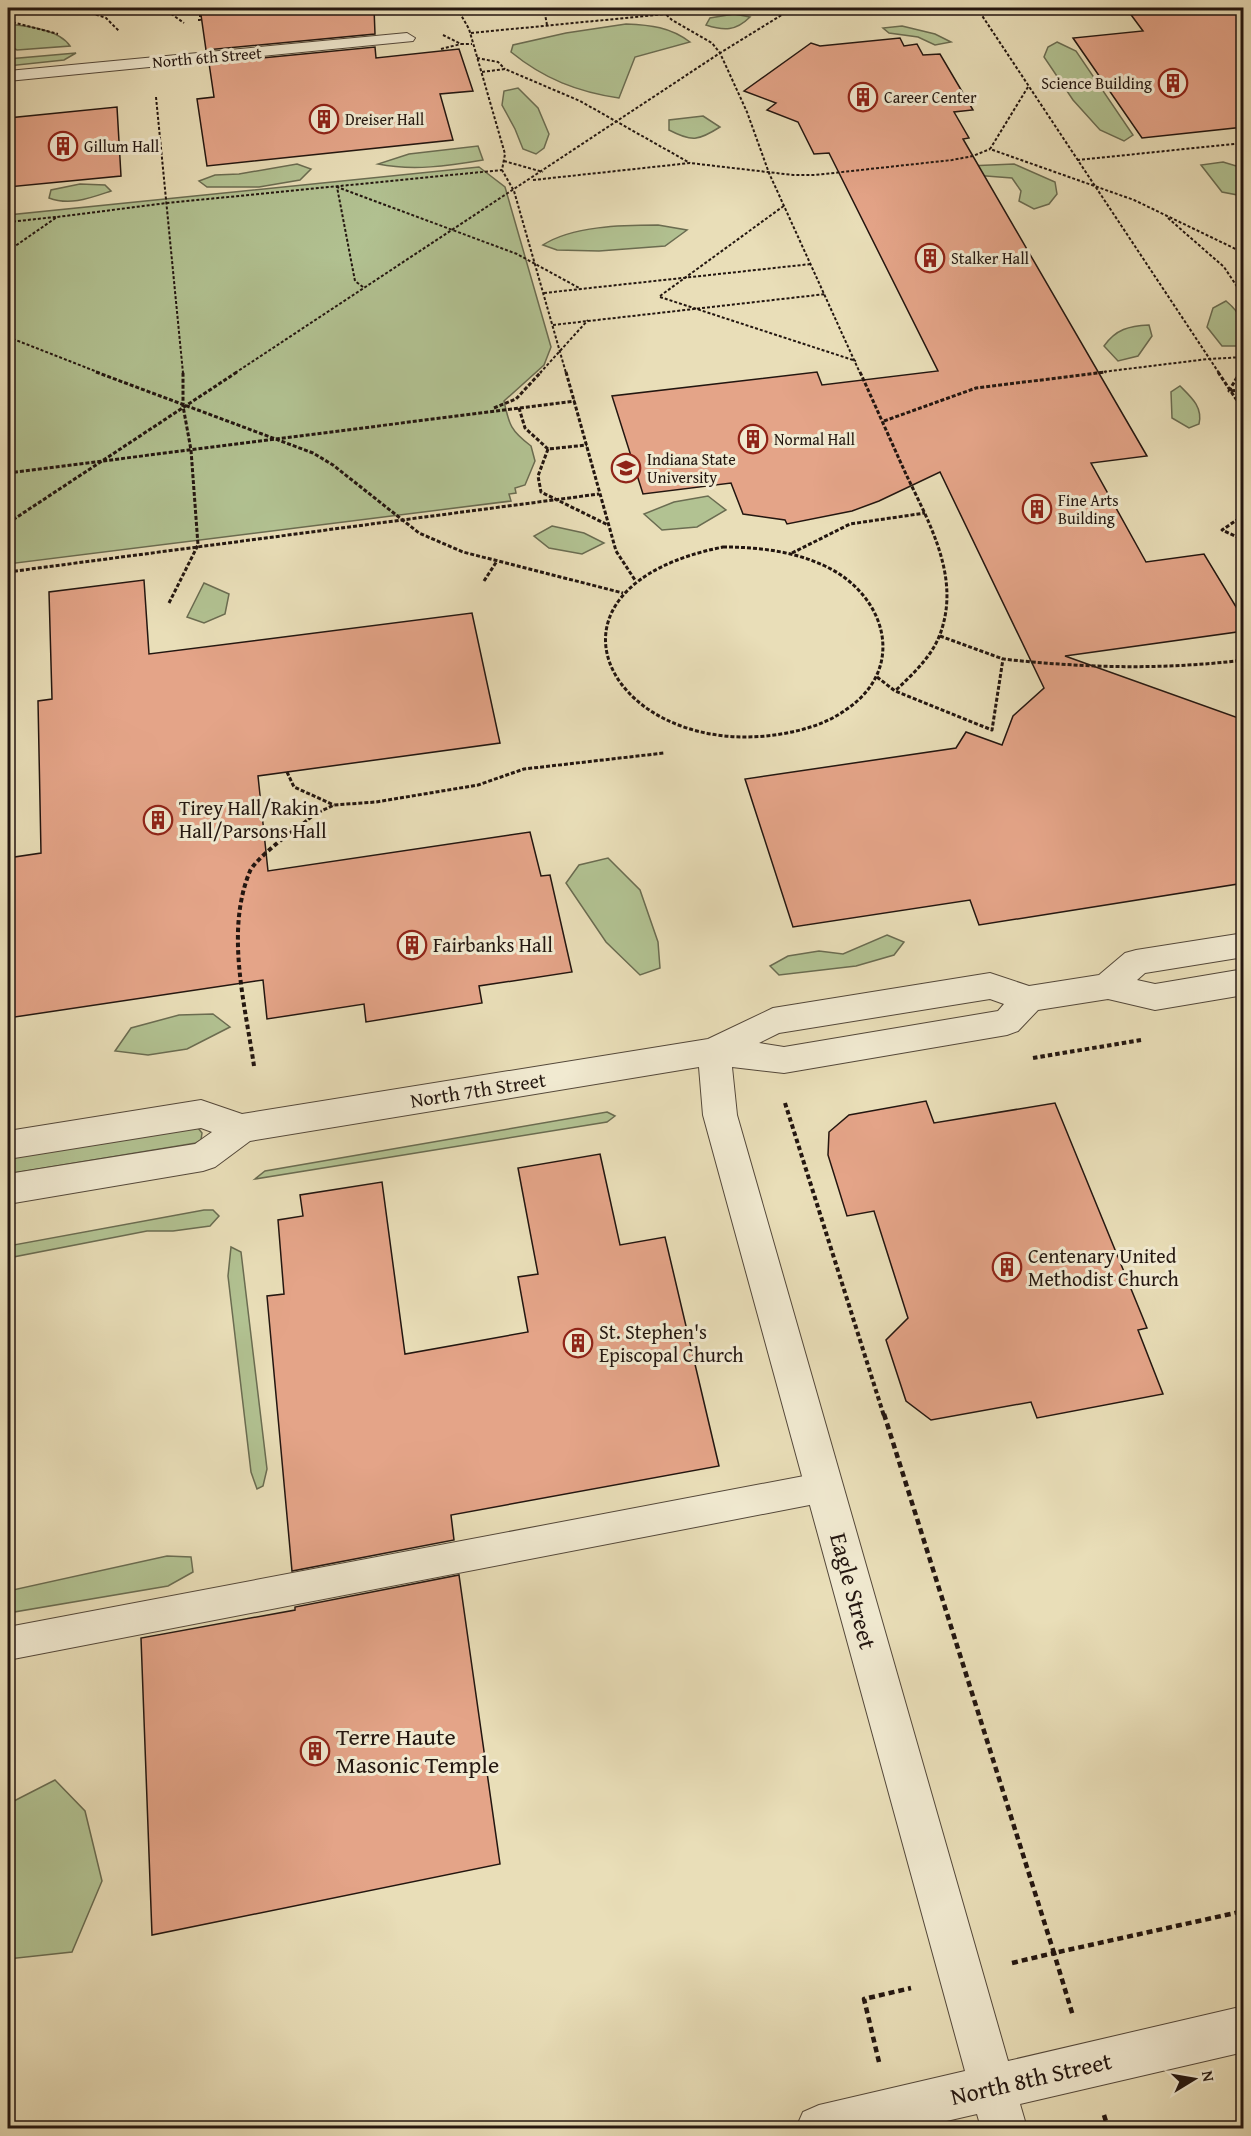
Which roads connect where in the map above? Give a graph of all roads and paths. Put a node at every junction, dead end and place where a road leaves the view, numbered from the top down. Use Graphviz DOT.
graph roads {
  1 [pos="77,8"];
  2 [pos="200,8"];
  3 [pos="457,8"];
  4 [pos="550,8"];
  5 [pos="659,8"];
  6 [pos="716,8"];
  7 [pos="728,8"];
  8 [pos="793,8"];
  9 [pos="977,8"];
  10 [pos="91,11"];
  11 [pos="665,13"];
  12 [pos="8,21"];
  13 [pos="183,22"];
  14 [pos="547,25"];
  15 [pos="471,33"];
  16 [pos="64,37"];
  17 [pos="407,38"];
  18 [pos="720,53"];
  19 [pos="477,58"];
  20 [pos="122,66"];
  21 [pos="505,69"];
  22 [pos="482,72"];
  23 [pos="8,76"];
  24 [pos="1029,87"];
  25 [pos="617,122"];
  26 [pos="1244,143"];
  27 [pos="990,149"];
  28 [pos="1077,160"];
  29 [pos="504,161"];
  30 [pos="690,163"];
  31 [pos="502,170"];
  32 [pos="543,172"];
  33 [pos="769,173"];
  34 [pos="531,180"];
  35 [pos="1093,185"];
  36 [pos="337,187"];
  37 [pos="514,191"];
  38 [pos="167,203"];
  39 [pos="785,205"];
  40 [pos="1162,212"];
  41 [pos="57,217"];
  42 [pos="8,222"];
  43 [pos="452,229"];
  44 [pos="8,251"];
  45 [pos="1244,253"];
  46 [pos="536,264"];
  47 [pos="812,264"];
  48 [pos="686,278"];
  49 [pos="363,287"];
  50 [pos="581,289"];
  51 [pos="544,293"];
  52 [pos="826,294"];
  53 [pos="1244,297"];
  54 [pos="695,308"];
  55 [pos="588,320"];
  56 [pos="553,325"];
  57 [pos="8,337"];
  58 [pos="560,352"];
  59 [pos="1244,357"];
  60 [pos="1208,359"];
  61 [pos="856,361"];
  62 [pos="1244,364"];
  63 [pos="1244,390"];
  64 [pos="1229,391"];
  65 [pos="575,400"];
  66 [pos="183,406"];
  67 [pos="519,408"];
  68 [pos="491,410"];
  69 [pos="1244,411"];
  70 [pos="884,421"];
  71 [pos="281,440"];
  72 [pos="587,445"];
  73 [pos="548,449"];
  74 [pos="191,450"];
  75 [pos="101,461"];
  76 [pos="8,473"];
  77 [pos="599,494"];
  78 [pos="553,500"];
  79 [pos="925,513"];
  80 [pos="1244,515"];
  81 [pos="405,519"];
  82 [pos="8,523"];
  83 [pos="608,525"];
  84 [pos="1244,540"];
  85 [pos="198,545"];
  86 [pos="791,553"];
  87 [pos="497,561"];
  88 [pos="8,572"];
  89 [pos="484,580"];
  90 [pos="635,580"];
  91 [pos="622,593"];
  92 [pos="169,603"];
  93 [pos="940,636"];
  94 [pos="1003,659"];
  95 [pos="1244,660"];
  96 [pos="877,677"];
  97 [pos="895,691"];
  98 [pos="664,753"];
  99 [pos="287,772"];
  100 [pos="334,805"];
  101 [pos="1244,945"];
  102 [pos="1244,982"];
  103 [pos="1108,986"];
  104 [pos="1151,1038"];
  105 [pos="714,1051"];
  106 [pos="1023,1059"];
  107 [pos="254,1066"];
  108 [pos="784,1101"];
  109 [pos="242,1128"];
  110 [pos="8,1145"];
  111 [pos="8,1189"];
  112 [pos="825,1487"];
  113 [pos="8,1644"];
  114 [pos="1244,1911"];
  115 [pos="1244,2029"];
  116 [pos="998,2109"];
  117 [pos="819,2128"];
  1 -- 10 [label="path"];
  2 -- 13 [label="path"];
  3 -- 15 [label="path"];
  4 -- 14 [label="path"];
  5 -- 11 [label="path"];
  6 -- 7 [label="path"];
  6 -- 11 [label="path"];
  8 -- 18 [label="path"];
  9 -- 24 [label="path"];
  11 -- 14 [label="path"];
  11 -- 18 [label="path"];
  12 -- 16 [label="path"];
  14 -- 15 [label="path"];
  15 -- 19 [label="path"];
  17 -- 20 [label="lane, North 6th Street"];
  18 -- 25 [label="path"];
  18 -- 33 [label="path"];
  19 -- 21 [label="path"];
  19 -- 22 [label="path"];
  20 -- 23 [label="lane, North 6th Street"];
  20 -- 38 [label="path"];
  21 -- 22 [label="path"];
  21 -- 25 [label="path"];
  22 -- 29 [label="path"];
  24 -- 27 [label="path"];
  24 -- 28 [label="path"];
  25 -- 30 [label="path"];
  25 -- 32 [label="path"];
  26 -- 28 [label="path"];
  27 -- 33 [label="path"];
  27 -- 35 [label="path"];
  28 -- 35 [label="path"];
  29 -- 31 [label="path"];
  29 -- 32 [label="path"];
  30 -- 33 [label="path"];
  30 -- 34 [label="path"];
  31 -- 36 [label="path"];
  31 -- 37 [label="path"];
  32 -- 34 [label="path"];
  33 -- 39 [label="path"];
  34 -- 37 [label="path"];
  35 -- 40 [label="path"];
  35 -- 60 [label="path"];
  36 -- 38 [label="path"];
  36 -- 43 [label="path"];
  36 -- 49 [label="path"];
  37 -- 43 [label="path"];
  37 -- 46 [label="path"];
  38 -- 41 [label="path"];
  38 -- 66 [label="path"];
  39 -- 47 [label="path"];
  39 -- 48 [label="path"];
  40 -- 45 [label="path"];
  40 -- 53 [label="path"];
  41 -- 42 [label="path"];
  41 -- 44 [label="path"];
  43 -- 46 [label="path"];
  43 -- 49 [label="path"];
  46 -- 50 [label="path"];
  46 -- 51 [label="path"];
  47 -- 48 [label="path"];
  47 -- 52 [label="path"];
  48 -- 50 [label="path"];
  48 -- 54 [label="path"];
  49 -- 66 [label="path"];
  50 -- 51 [label="path"];
  51 -- 56 [label="path"];
  52 -- 54 [label="path"];
  52 -- 61 [label="path"];
  54 -- 55 [label="path"];
  54 -- 61 [label="path"];
  55 -- 56 [label="path"];
  55 -- 58 [label="path"];
  56 -- 58 [label="path"];
  57 -- 66 [label="path"];
  58 -- 65 [label="path"];
  58 -- 68 [label="path"];
  59 -- 60 [label="path"];
  60 -- 64 [label="path"];
  60 -- 70 [label="path"];
  61 -- 70 [label="path"];
  62 -- 64 [label="path"];
  63 -- 64 [label="path"];
  64 -- 69 [label="path"];
  65 -- 67 [label="path"];
  65 -- 72 [label="path"];
  66 -- 71 [label="path"];
  66 -- 74 [label="path"];
  66 -- 75 [label="path"];
  67 -- 68 [label="path"];
  67 -- 73 [label="path"];
  68 -- 71 [label="path"];
  70 -- 79 [label="path"];
  71 -- 74 [label="path"];
  71 -- 81 [label="path"];
  72 -- 73 [label="path"];
  72 -- 77 [label="path"];
  73 -- 78 [label="path"];
  74 -- 75 [label="path"];
  74 -- 85 [label="path"];
  75 -- 76 [label="path"];
  75 -- 82 [label="path"];
  77 -- 78 [label="path"];
  77 -- 83 [label="path"];
  78 -- 81 [label="path"];
  78 -- 83 [label="path"];
  79 -- 86 [label="path"];
  79 -- 93 [label="path"];
  80 -- 84 [label="path"];
  81 -- 85 [label="path"];
  81 -- 87 [label="path"];
  83 -- 90 [label="path"];
  85 -- 88 [label="path"];
  85 -- 92 [label="path"];
  86 -- 90 [label="path"];
  86 -- 96 [label="path"];
  87 -- 89 [label="path"];
  87 -- 91 [label="path"];
  90 -- 91 [label="path"];
  91 -- 96 [label="path"];
  93 -- 94 [label="path"];
  93 -- 97 [label="path"];
  94 -- 95 [label="path"];
  94 -- 97 [label="path"];
  96 -- 97 [label="path"];
  98 -- 100 [label="path"];
  99 -- 100 [label="path"];
  100 -- 107 [label="path"];
  101 -- 103 [label="street"];
  102 -- 103 [label="street, North 7th Street"];
  103 -- 105 [label="street, North 7th Street"];
  104 -- 106 [label="path"];
  105 -- 109 [label="street, North 7th Street"];
  105 -- 112 [label="street, Eagle Street"];
  108 -- 114 [label="path"];
  109 -- 110 [label="street, North 7th Street"];
  109 -- 111 [label="street, North 7th Street"];
  112 -- 113 [label="lane"];
  112 -- 116 [label="street, Eagle Street"];
  115 -- 116 [label="street, North 8th Street"];
  116 -- 117 [label="street, North 8th Street"];
}
